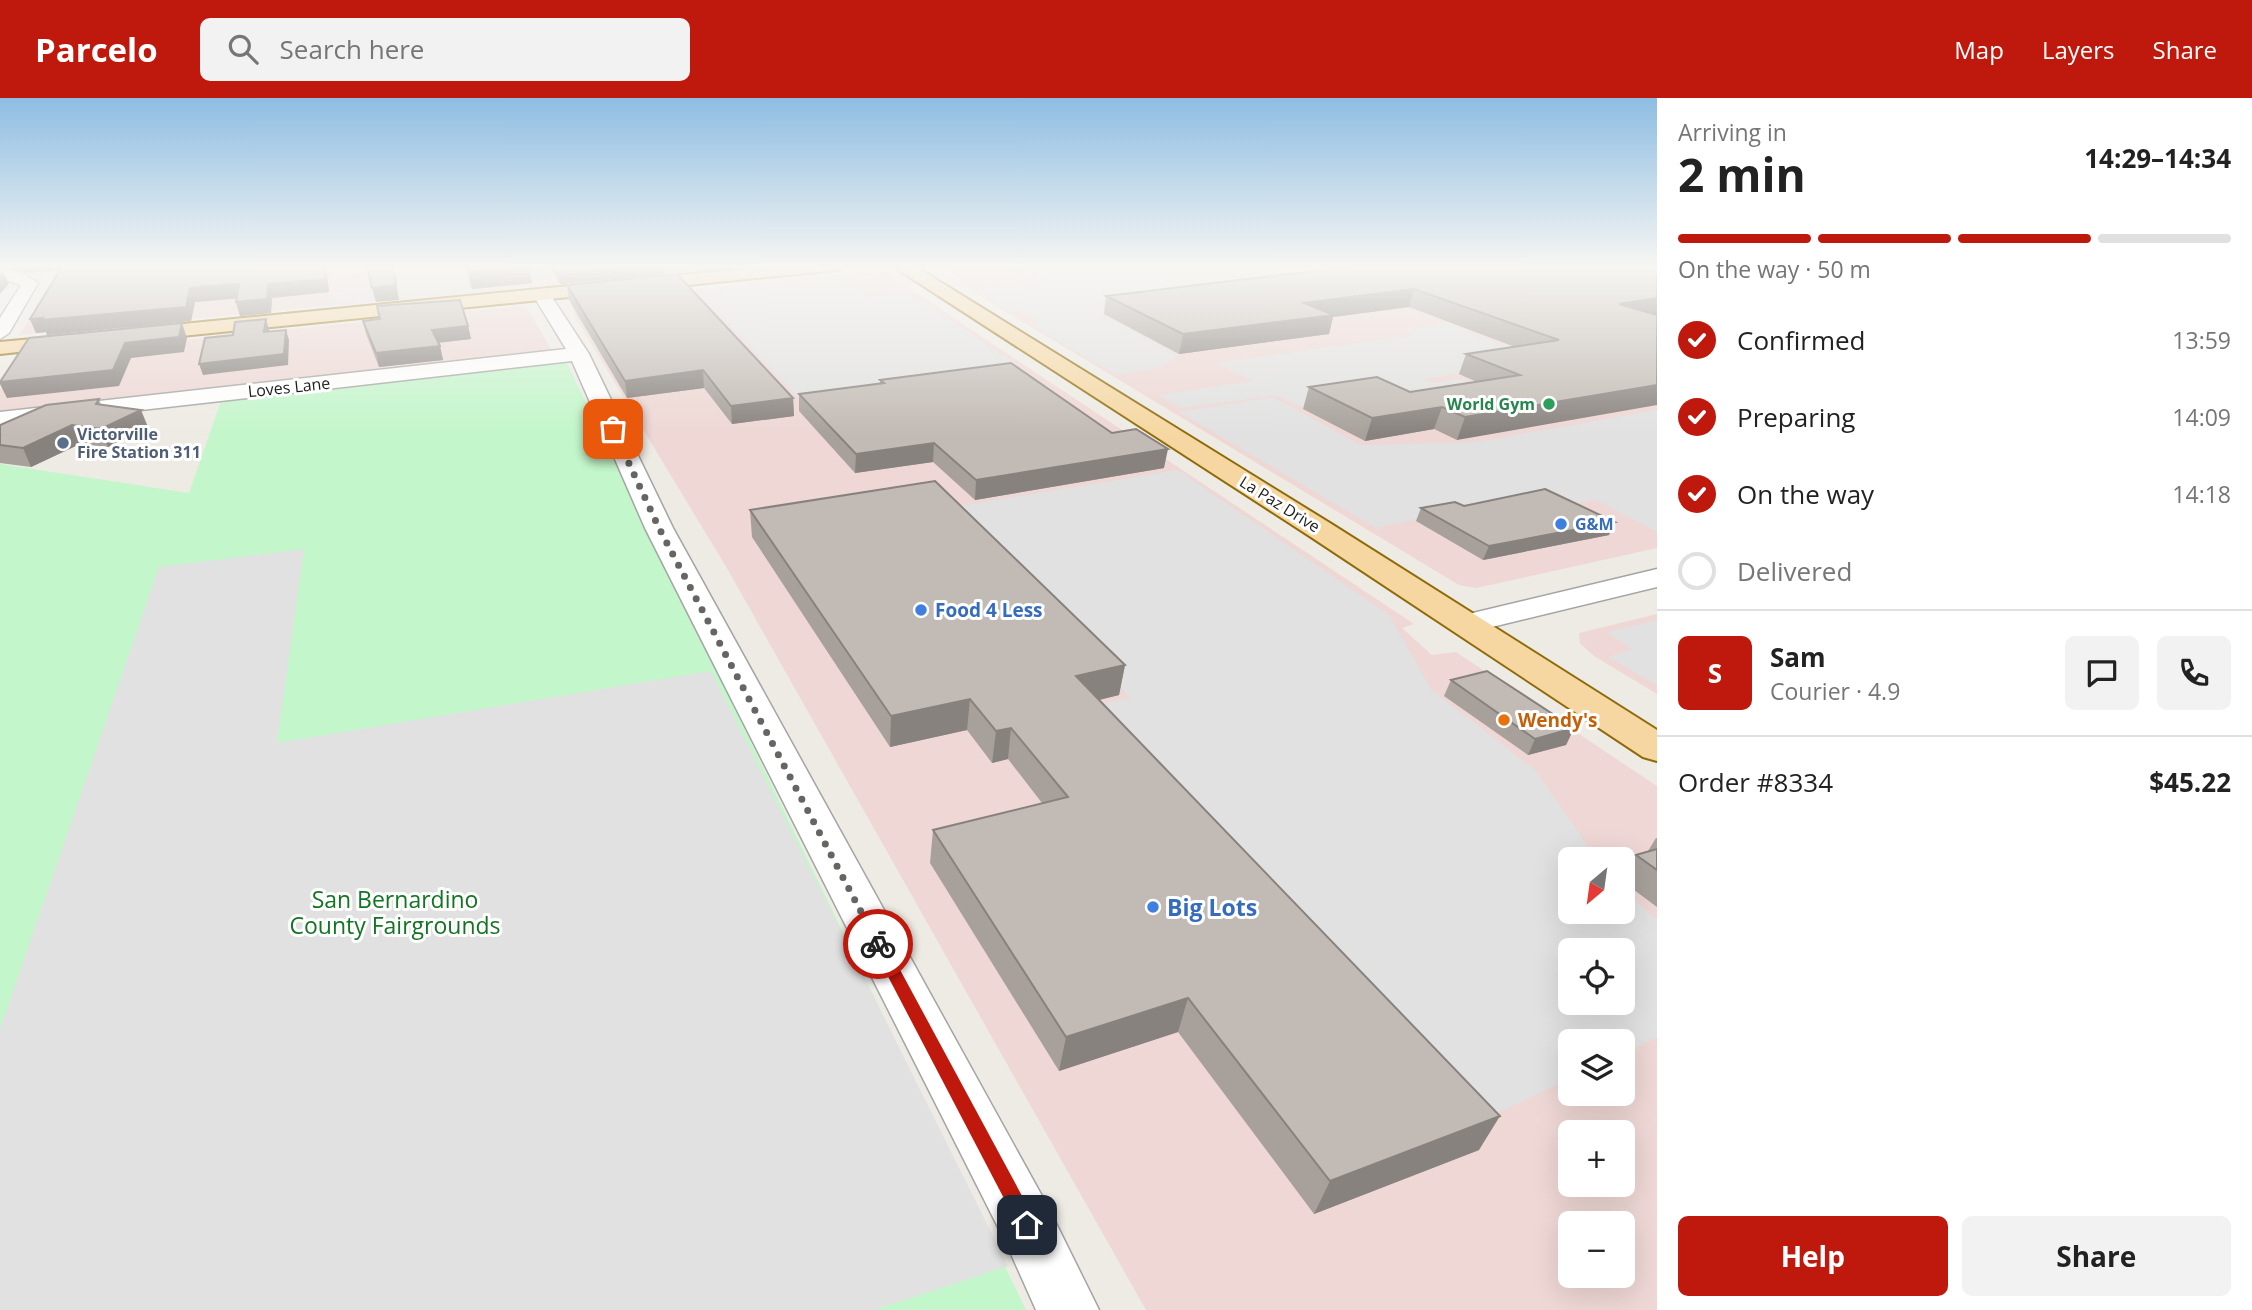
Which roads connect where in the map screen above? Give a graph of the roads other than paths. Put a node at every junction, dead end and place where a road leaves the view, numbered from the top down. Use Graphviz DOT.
graph roads {
  1 [pos="271,322"];
  2 [pos="559,322"];
  3 [pos="991,322"];
  4 [pos="114,337"];
  5 [pos="92,339"];
  6 [pos="0,348"];
  7 [pos="579,354"];
  8 [pos="0,419"];
  9 [pos="1657,578"];
  10 [pos="1467,624"];
  11 [pos="1657,748"];
  12 [pos="1068,1310"];
  1 -- 4 [label="main road"];
  2 -- 7 [label="street"];
  3 -- 10 [label="main road, La Paz Drive"];
  5 -- 6 [label="main road"];
  7 -- 8 [label="street, Loves Lane"];
  7 -- 12 [label="street"];
  9 -- 10 [label="street"];
  10 -- 11 [label="main road, La Paz Drive"];
}
